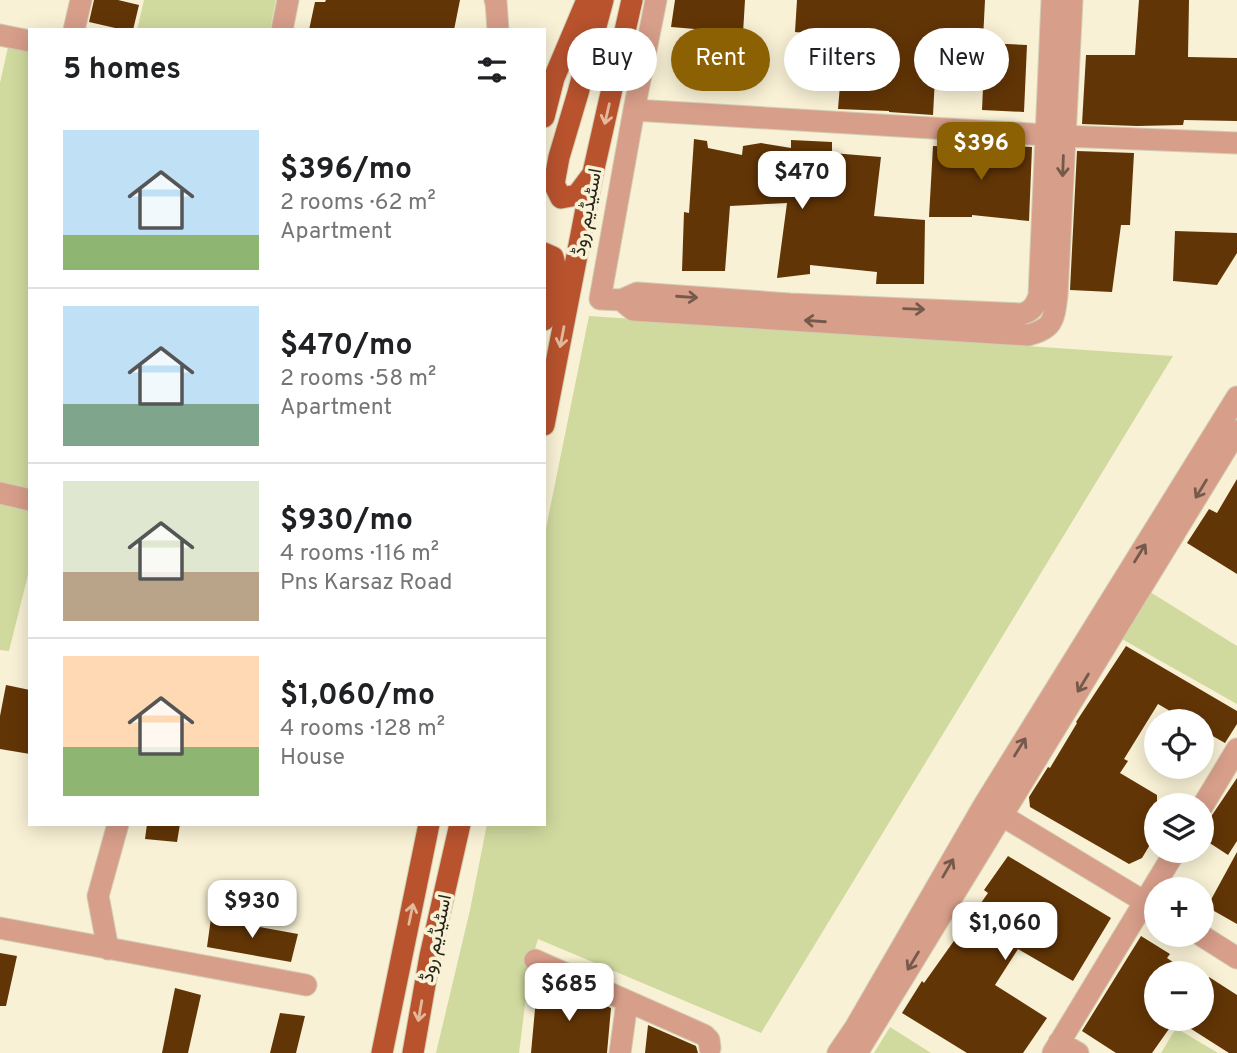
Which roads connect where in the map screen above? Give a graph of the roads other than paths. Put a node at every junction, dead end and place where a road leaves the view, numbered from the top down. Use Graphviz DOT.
graph roads {
  1 [pos="81,0"];
  2 [pos="288,0"];
  3 [pos="495,0"];
  4 [pos="586,0"];
  5 [pos="603,0"];
  6 [pos="632,0"];
  7 [pos="656,0"];
  8 [pos="1052,0"];
  9 [pos="1072,0"];
  10 [pos="74,28"];
  11 [pos="282,28"];
  12 [pos="498,28"];
  13 [pos="0,35"];
  14 [pos="28,41"];
  15 [pos="546,109"];
  16 [pos="634,110"];
  17 [pos="1055,135"];
  18 [pos="1237,143"];
  19 [pos="593,173"];
  20 [pos="546,254"];
  21 [pos="569,298"];
  22 [pos="610,300"];
  23 [pos="546,310"];
  24 [pos="1237,397"];
  25 [pos="546,415"];
  26 [pos="1237,431"];
  27 [pos="0,493"];
  28 [pos="28,500"];
  29 [pos="1237,750"];
  30 [pos="1211,793"];
  31 [pos="993,810"];
  32 [pos="117,826"];
  33 [pos="429,826"];
  34 [pos="460,826"];
  35 [pos="1144,901"];
  36 [pos="1144,916"];
  37 [pos="0,928"];
  38 [pos="1214,943"];
  39 [pos="108,949"];
  40 [pos="1237,958"];
  41 [pos="535,960"];
  42 [pos="306,985"];
  43 [pos="627,1002"];
  44 [pos="860,1039"];
  45 [pos="710,1048"];
  46 [pos="1063,1049"];
  47 [pos="382,1053"];
  48 [pos="413,1053"];
  49 [pos="620,1053"];
  50 [pos="838,1053"];
  1 -- 10 [label="street"];
  2 -- 11 [label="street"];
  3 -- 12 [label="street"];
  4 -- 15 [label="main road"];
  5 -- 19 [label="main road"];
  6 -- 19 [label="main road, اسٹیڈیم روڈ, one-way"];
  7 -- 16 [label="street"];
  8 -- 17 [label="street"];
  9 -- 17 [label="street"];
  13 -- 14 [label="street"];
  16 -- 17 [label="street"];
  16 -- 22 [label="street"];
  17 -- 18 [label="street"];
  17 -- 22 [label="street"];
  19 -- 21 [label="main road, اسٹیڈیم روڈ"];
  20 -- 23 [label="main road"];
  21 -- 22 [label="street"];
  21 -- 25 [label="main road, اسٹیڈیم روڈ, one-way"];
  31 -- 24 [label="street, one-way"];
  26 -- 31 [label="street, one-way"];
  27 -- 28 [label="street"];
  29 -- 30 [label="street"];
  31 -- 35 [label="street"];
  31 -- 44 [label="street"];
  32 -- 39 [label="street"];
  47 -- 33 [label="main road, اسٹیڈیم روڈ, one-way"];
  34 -- 48 [label="main road, اسٹیڈیم روڈ, one-way"];
  36 -- 46 [label="street"];
  37 -- 39 [label="street"];
  38 -- 40 [label="street"];
  39 -- 42 [label="street"];
  41 -- 43 [label="street"];
  43 -- 45 [label="street"];
  43 -- 49 [label="street"];
  44 -- 50 [label="street"];
}
